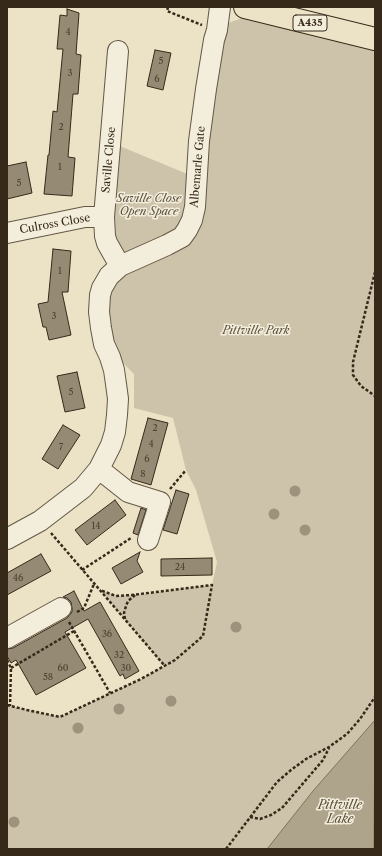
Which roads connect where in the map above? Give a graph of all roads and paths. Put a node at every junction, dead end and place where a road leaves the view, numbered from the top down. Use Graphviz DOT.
graph roads {
  1 [pos="168,7"];
  2 [pos="220,7"];
  3 [pos="245,7"];
  4 [pos="217,30"];
  5 [pos="375,39"];
  6 [pos="118,51"];
  7 [pos="104,217"];
  8 [pos="7,233"];
  9 [pos="120,266"];
  10 [pos="375,272"];
  11 [pos="375,396"];
  12 [pos="99,469"];
  13 [pos="186,470"];
  14 [pos="160,502"];
  15 [pos="40,521"];
  16 [pos="7,540"];
  17 [pos="148,540"];
  18 [pos="82,570"];
  19 [pos="94,584"];
  20 [pos="100,590"];
  21 [pos="136,595"];
  22 [pos="64,613"];
  23 [pos="125,619"];
  24 [pos="74,631"];
  25 [pos="7,638"];
  26 [pos="7,660"];
  27 [pos="164,666"];
  28 [pos="11,668"];
  29 [pos="110,693"];
  30 [pos="375,697"];
  31 [pos="9,705"];
  32 [pos="329,747"];
  33 [pos="250,817"];
  34 [pos="226,849"];
  1 -- 4 [label="path"];
  2 -- 4 [label="street, Albemarle Gate"];
  3 -- 5 [label="main road, A435"];
  4 -- 9 [label="street, Albemarle Gate"];
  6 -- 7 [label="street, Saville Close"];
  7 -- 8 [label="street, Culross Close"];
  7 -- 9 [label="street, Saville Close"];
  9 -- 12 [label="street, Albemarle Gate"];
  10 -- 11 [label="path"];
  12 -- 14 [label="street"];
  12 -- 15 [label="street, Albemarle Gate"];
  13 -- 14 [label="path"];
  14 -- 17 [label="street"];
  15 -- 16 [label="street, Albemarle Gate"];
  15 -- 18 [label="path"];
  17 -- 18 [label="path"];
  18 -- 19 [label="path"];
  19 -- 20 [label="path"];
  19 -- 22 [label="path"];
  20 -- 21 [label="path"];
  20 -- 23 [label="path"];
  21 -- 23 [label="path"];
  21 -- 27 [label="path"];
  22 -- 24 [label="path"];
  22 -- 25 [label="street"];
  23 -- 27 [label="path"];
  24 -- 28 [label="path"];
  24 -- 29 [label="path"];
  26 -- 28 [label="path"];
  27 -- 29 [label="path"];
  28 -- 31 [label="path"];
  29 -- 31 [label="path"];
  30 -- 32 [label="path"];
  32 -- 33 [label="path"];
  32 -- 33 [label="path"];
  33 -- 34 [label="path"];
}
